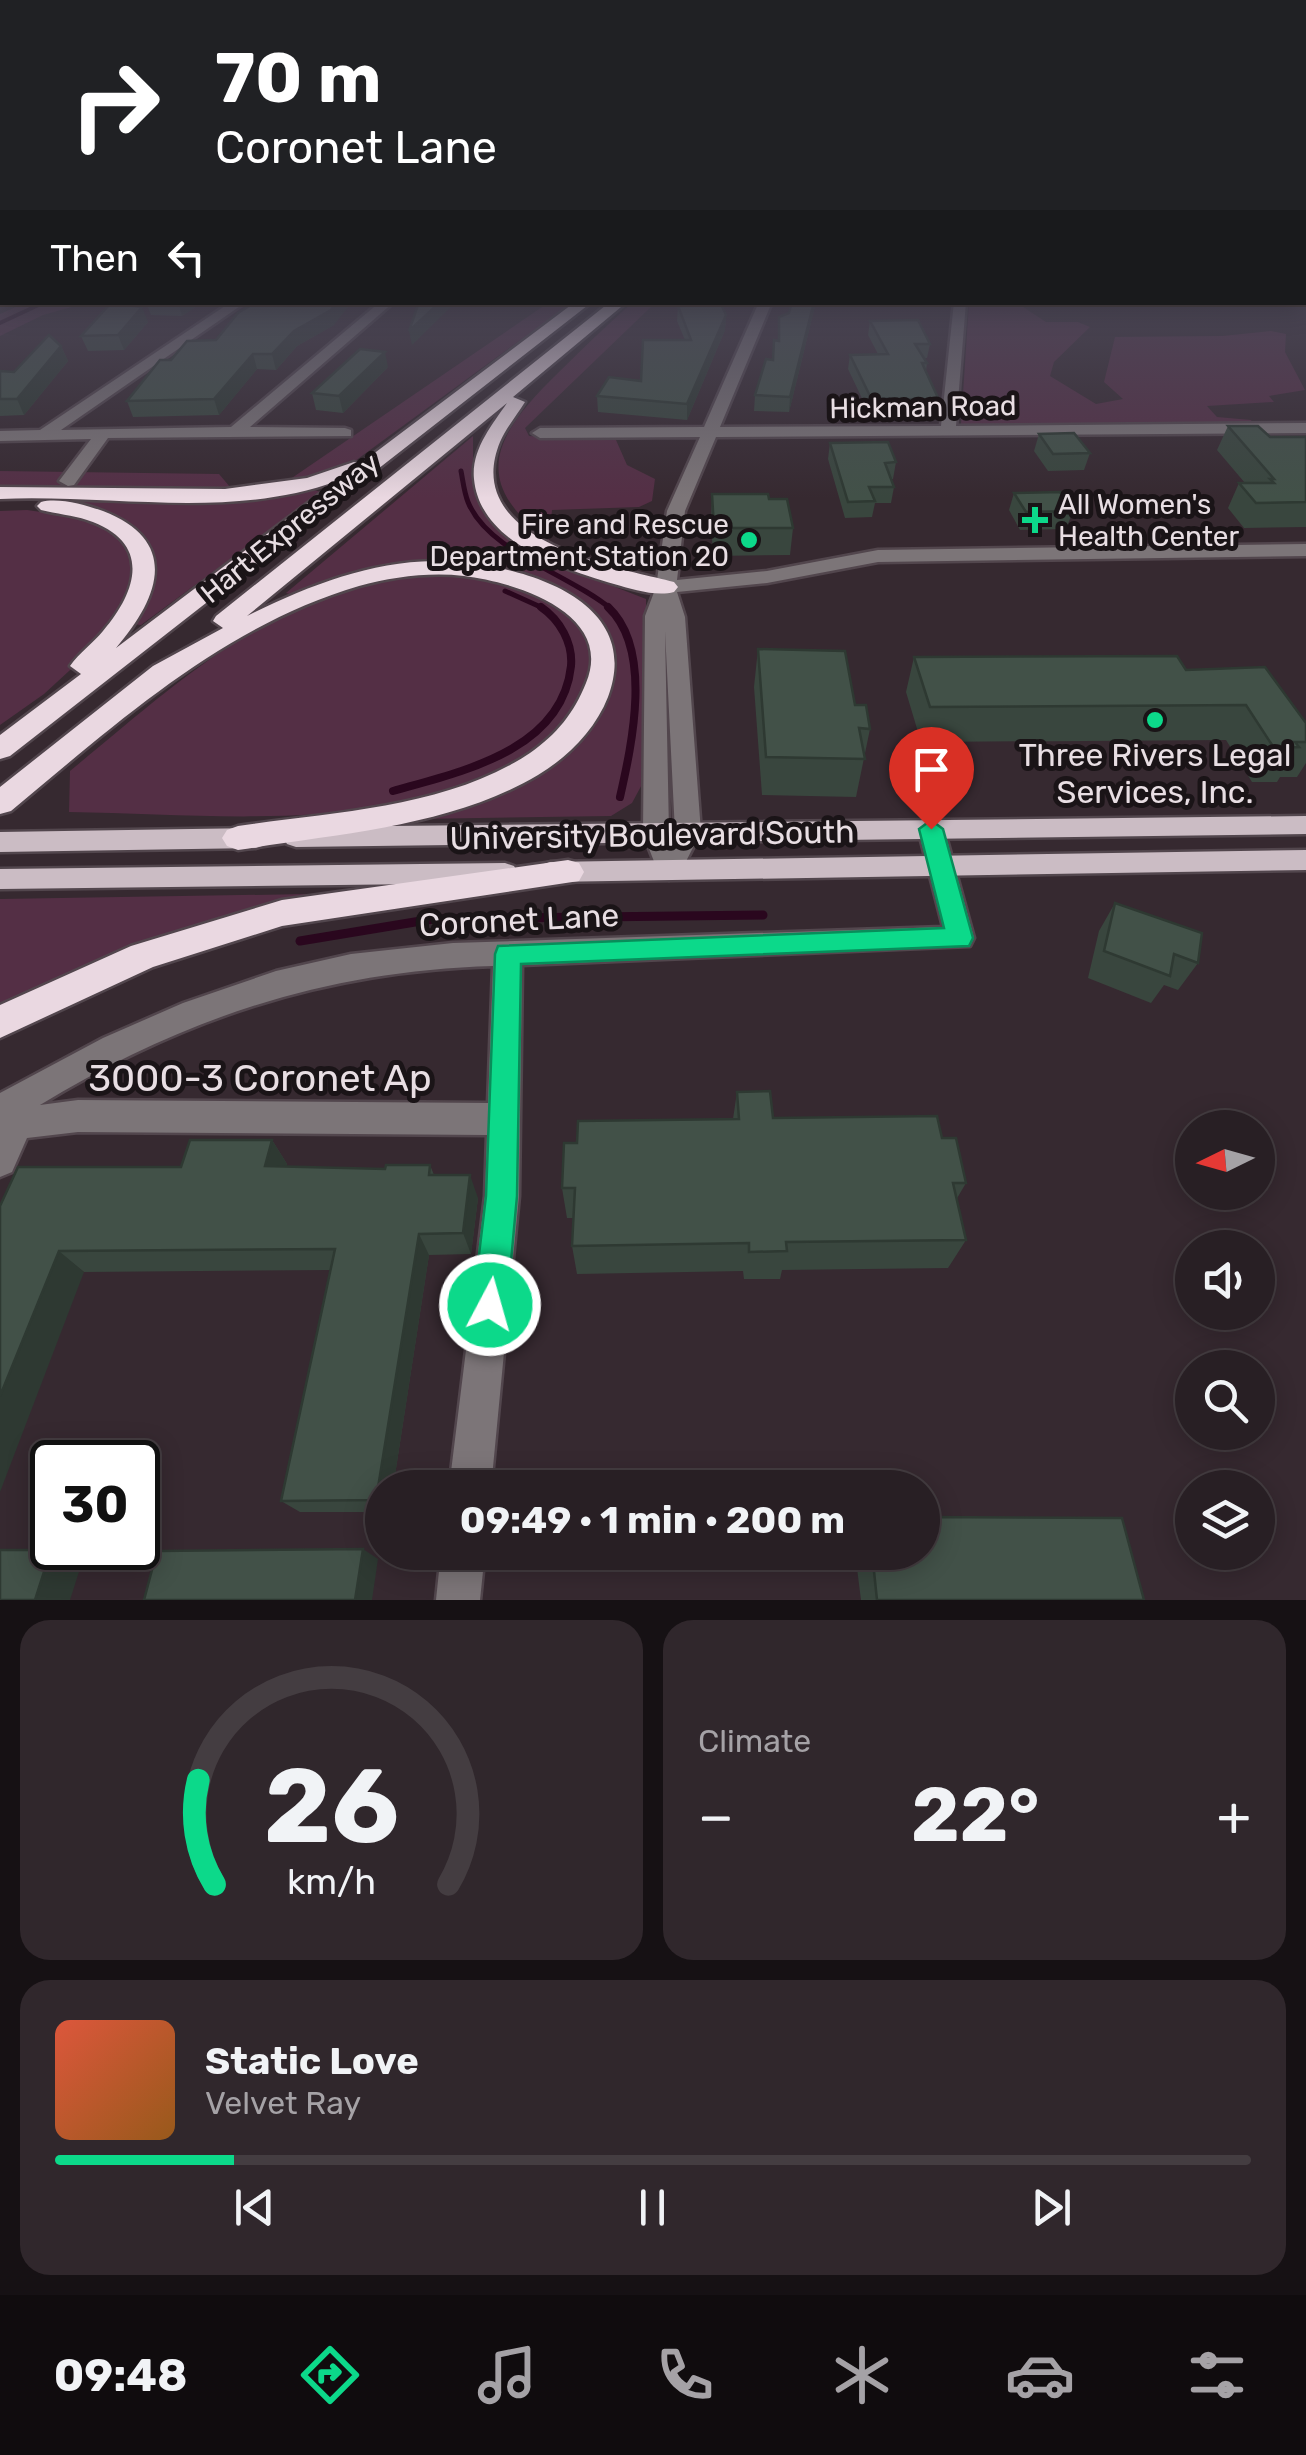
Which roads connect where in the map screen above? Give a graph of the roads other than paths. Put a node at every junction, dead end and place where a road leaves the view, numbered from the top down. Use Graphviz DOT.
graph roads {
  1 [pos="566,348"];
  2 [pos="171,349"];
  3 [pos="333,349"];
  4 [pos="525,349"];
  5 [pos="565,349"];
  6 [pos="745,349"];
  7 [pos="956,349"];
  8 [pos="434,420"];
  9 [pos="1306,428"];
  10 [pos="104,432"];
  11 [pos="234,432"];
  12 [pos="540,432"];
  13 [pos="948,432"];
  14 [pos="345,433"];
  15 [pos="706,434"];
  16 [pos="42,435"];
  17 [pos="0,436"];
  18 [pos="68,481"];
  19 [pos="0,493"];
  20 [pos="0,507"];
  21 [pos="1306,550"];
  22 [pos="666,587"];
  23 [pos="146,684"];
  24 [pos="0,745"];
  25 [pos="12,794"];
  26 [pos="1306,825"];
  27 [pos="931,829"];
  28 [pos="688,832"];
  29 [pos="656,833"];
  30 [pos="238,838"];
  31 [pos="0,842"];
  32 [pos="1306,860"];
  33 [pos="941,866"];
  34 [pos="669,870"];
  35 [pos="568,872"];
  36 [pos="0,879"];
  37 [pos="508,954"];
  38 [pos="0,1022"];
  39 [pos="16,1109"];
  40 [pos="502,1119"];
  41 [pos="0,1160"];
  42 [pos="472,1470"];
  43 [pos="461,1570"];
  44 [pos="458,1600"];
  1 -- 22 [label="highway"];
  2 -- 16 [label="street"];
  3 -- 11 [label="street"];
  4 -- 8 [label="highway, Hart Expressway"];
  5 -- 23 [label="highway, Hart Expressway"];
  6 -- 15 [label="street"];
  7 -- 13 [label="street"];
  8 -- 19 [label="highway"];
  8 -- 24 [label="highway, Hart Expressway"];
  9 -- 13 [label="street, Hickman Road"];
  10 -- 11 [label="street"];
  10 -- 16 [label="street"];
  10 -- 18 [label="street"];
  11 -- 14 [label="street"];
  12 -- 15 [label="street, Hickman Road"];
  13 -- 15 [label="street, Hickman Road"];
  15 -- 22 [label="street"];
  16 -- 17 [label="street"];
  20 -- 24 [label="highway"];
  21 -- 22 [label="street"];
  22 -- 28 [label="street"];
  22 -- 29 [label="street"];
  23 -- 25 [label="highway, Hart Expressway"];
  23 -- 30 [label="highway"];
  26 -- 27 [label="main road, University Boulevard South"];
  27 -- 28 [label="main road, University Boulevard South"];
  27 -- 33 [label="street, Coronet Lane"];
  28 -- 29 [label="main road, University Boulevard South"];
  28 -- 34 [label="street"];
  29 -- 30 [label="main road, University Boulevard South"];
  29 -- 34 [label="street"];
  30 -- 31 [label="main road, University Boulevard South"];
  32 -- 33 [label="main road, University Boulevard South"];
  33 -- 34 [label="main road, University Boulevard South"];
  33 -- 37 [label="street, Coronet Lane"];
  34 -- 35 [label="main road, University Boulevard South"];
  35 -- 36 [label="main road, University Boulevard South"];
  35 -- 38 [label="highway"];
  37 -- 39 [label="street, Coronet Lane"];
  37 -- 40 [label="street"];
  39 -- 40 [label="street, 3000-3 Coronet Ap"];
  39 -- 41 [label="street"];
  40 -- 42 [label="street"];
  43 -- 44 [label="street"];
}
